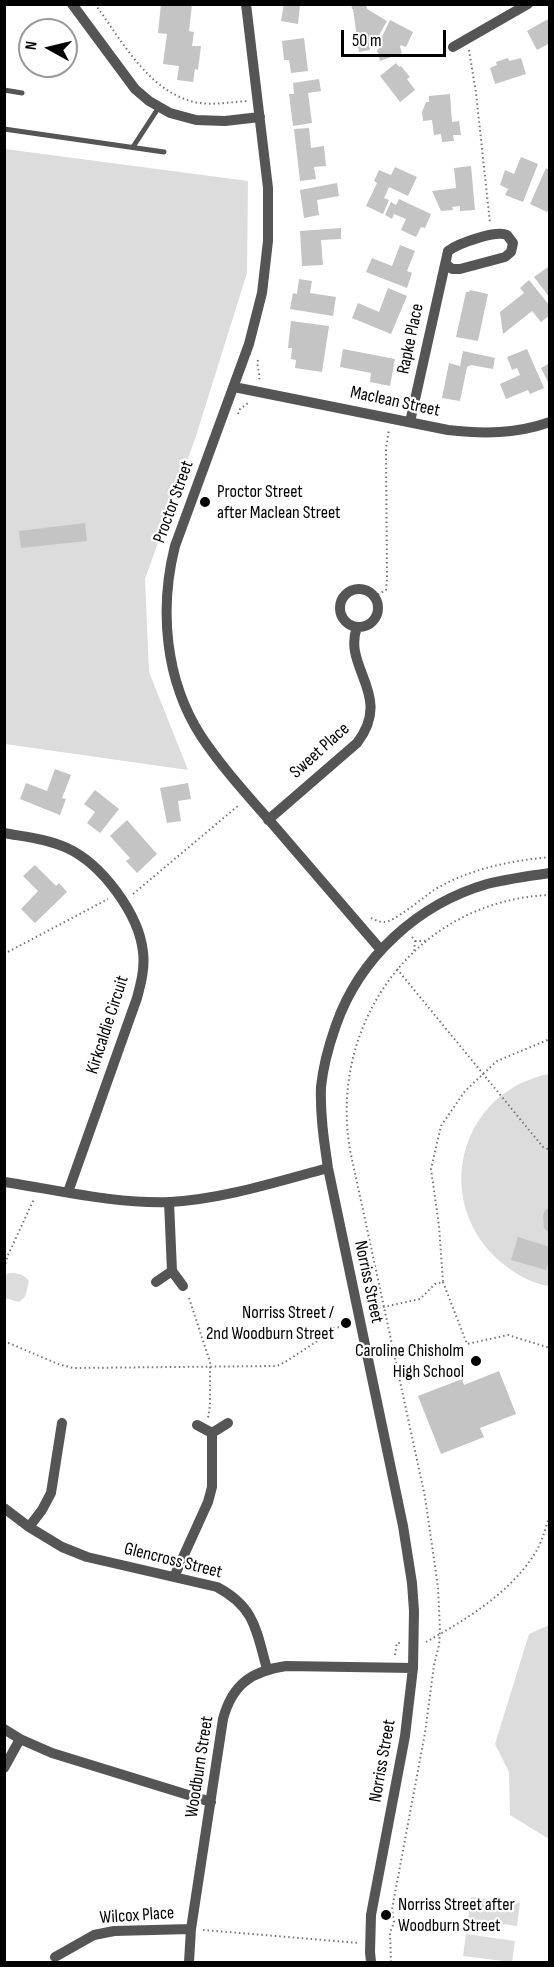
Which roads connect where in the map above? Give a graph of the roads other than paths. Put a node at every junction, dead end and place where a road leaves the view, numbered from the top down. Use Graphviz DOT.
graph roads {
  1 [pos="72,4"];
  2 [pos="246,4"];
  3 [pos="528,4"];
  4 [pos="453,46"];
  5 [pos="4,90"];
  6 [pos="22,93"];
  7 [pos="159,107"];
  8 [pos="260,117"];
  9 [pos="4,129"];
  10 [pos="133,147"];
  11 [pos="164,152"];
  12 [pos="446,264"];
  13 [pos="234,387"];
  14 [pos="410,422"];
  15 [pos="549,423"];
  16 [pos="357,627"];
  17 [pos="268,820"];
  18 [pos="4,833"];
  19 [pos="549,873"];
  20 [pos="381,950"];
  21 [pos="328,1168"];
  22 [pos="4,1182"];
  23 [pos="68,1192"];
  24 [pos="169,1202"];
  25 [pos="172,1272"];
  26 [pos="156,1282"];
  27 [pos="183,1286"];
  28 [pos="62,1423"];
  29 [pos="228,1423"];
  30 [pos="4,1508"];
  31 [pos="29,1527"];
  32 [pos="174,1576"];
  33 [pos="413,1668"];
  34 [pos="267,1669"];
  35 [pos="4,1729"];
  36 [pos="20,1739"];
  37 [pos="4,1768"];
  38 [pos="211,1802"];
  39 [pos="191,1929"];
  40 [pos="55,1957"];
  41 [pos="189,1962"];
  42 [pos="371,1962"];
  1 -- 7 [label="street"];
  2 -- 8 [label="street, Proctor Street"];
  3 -- 4 [label="street"];
  5 -- 6 [label="lane"];
  7 -- 8 [label="street"];
  7 -- 10 [label="lane"];
  8 -- 13 [label="street, Proctor Street"];
  9 -- 10 [label="lane"];
  10 -- 11 [label="lane"];
  12 -- 12 [label="street, Rapke Place"];
  12 -- 14 [label="street, Rapke Place"];
  13 -- 14 [label="street, Maclean Street"];
  13 -- 17 [label="street, Proctor Street"];
  14 -- 15 [label="street, Maclean Street"];
  16 -- 16 [label="street"];
  16 -- 17 [label="street, Sweet Place"];
  17 -- 20 [label="street, Proctor Street"];
  18 -- 23 [label="street, Kirkcaldie Circuit"];
  19 -- 20 [label="street, Norriss Street"];
  20 -- 21 [label="street, Norriss Street"];
  21 -- 24 [label="street"];
  21 -- 33 [label="street, Norriss Street"];
  22 -- 23 [label="street"];
  23 -- 24 [label="street"];
  24 -- 25 [label="street"];
  25 -- 26 [label="street"];
  25 -- 27 [label="street"];
  28 -- 31 [label="street"];
  29 -- 32 [label="street"];
  30 -- 31 [label="street, Glencross Street"];
  31 -- 32 [label="street, Glencross Street"];
  32 -- 34 [label="street, Glencross Street"];
  33 -- 34 [label="street, Woodburn Street"];
  33 -- 42 [label="street, Norriss Street"];
  34 -- 38 [label="street, Woodburn Street"];
  35 -- 36 [label="street"];
  36 -- 37 [label="street"];
  36 -- 38 [label="street"];
  38 -- 39 [label="street, Woodburn Street"];
  39 -- 40 [label="street, Wilcox Place"];
  39 -- 41 [label="street, Woodburn Street"];
}
